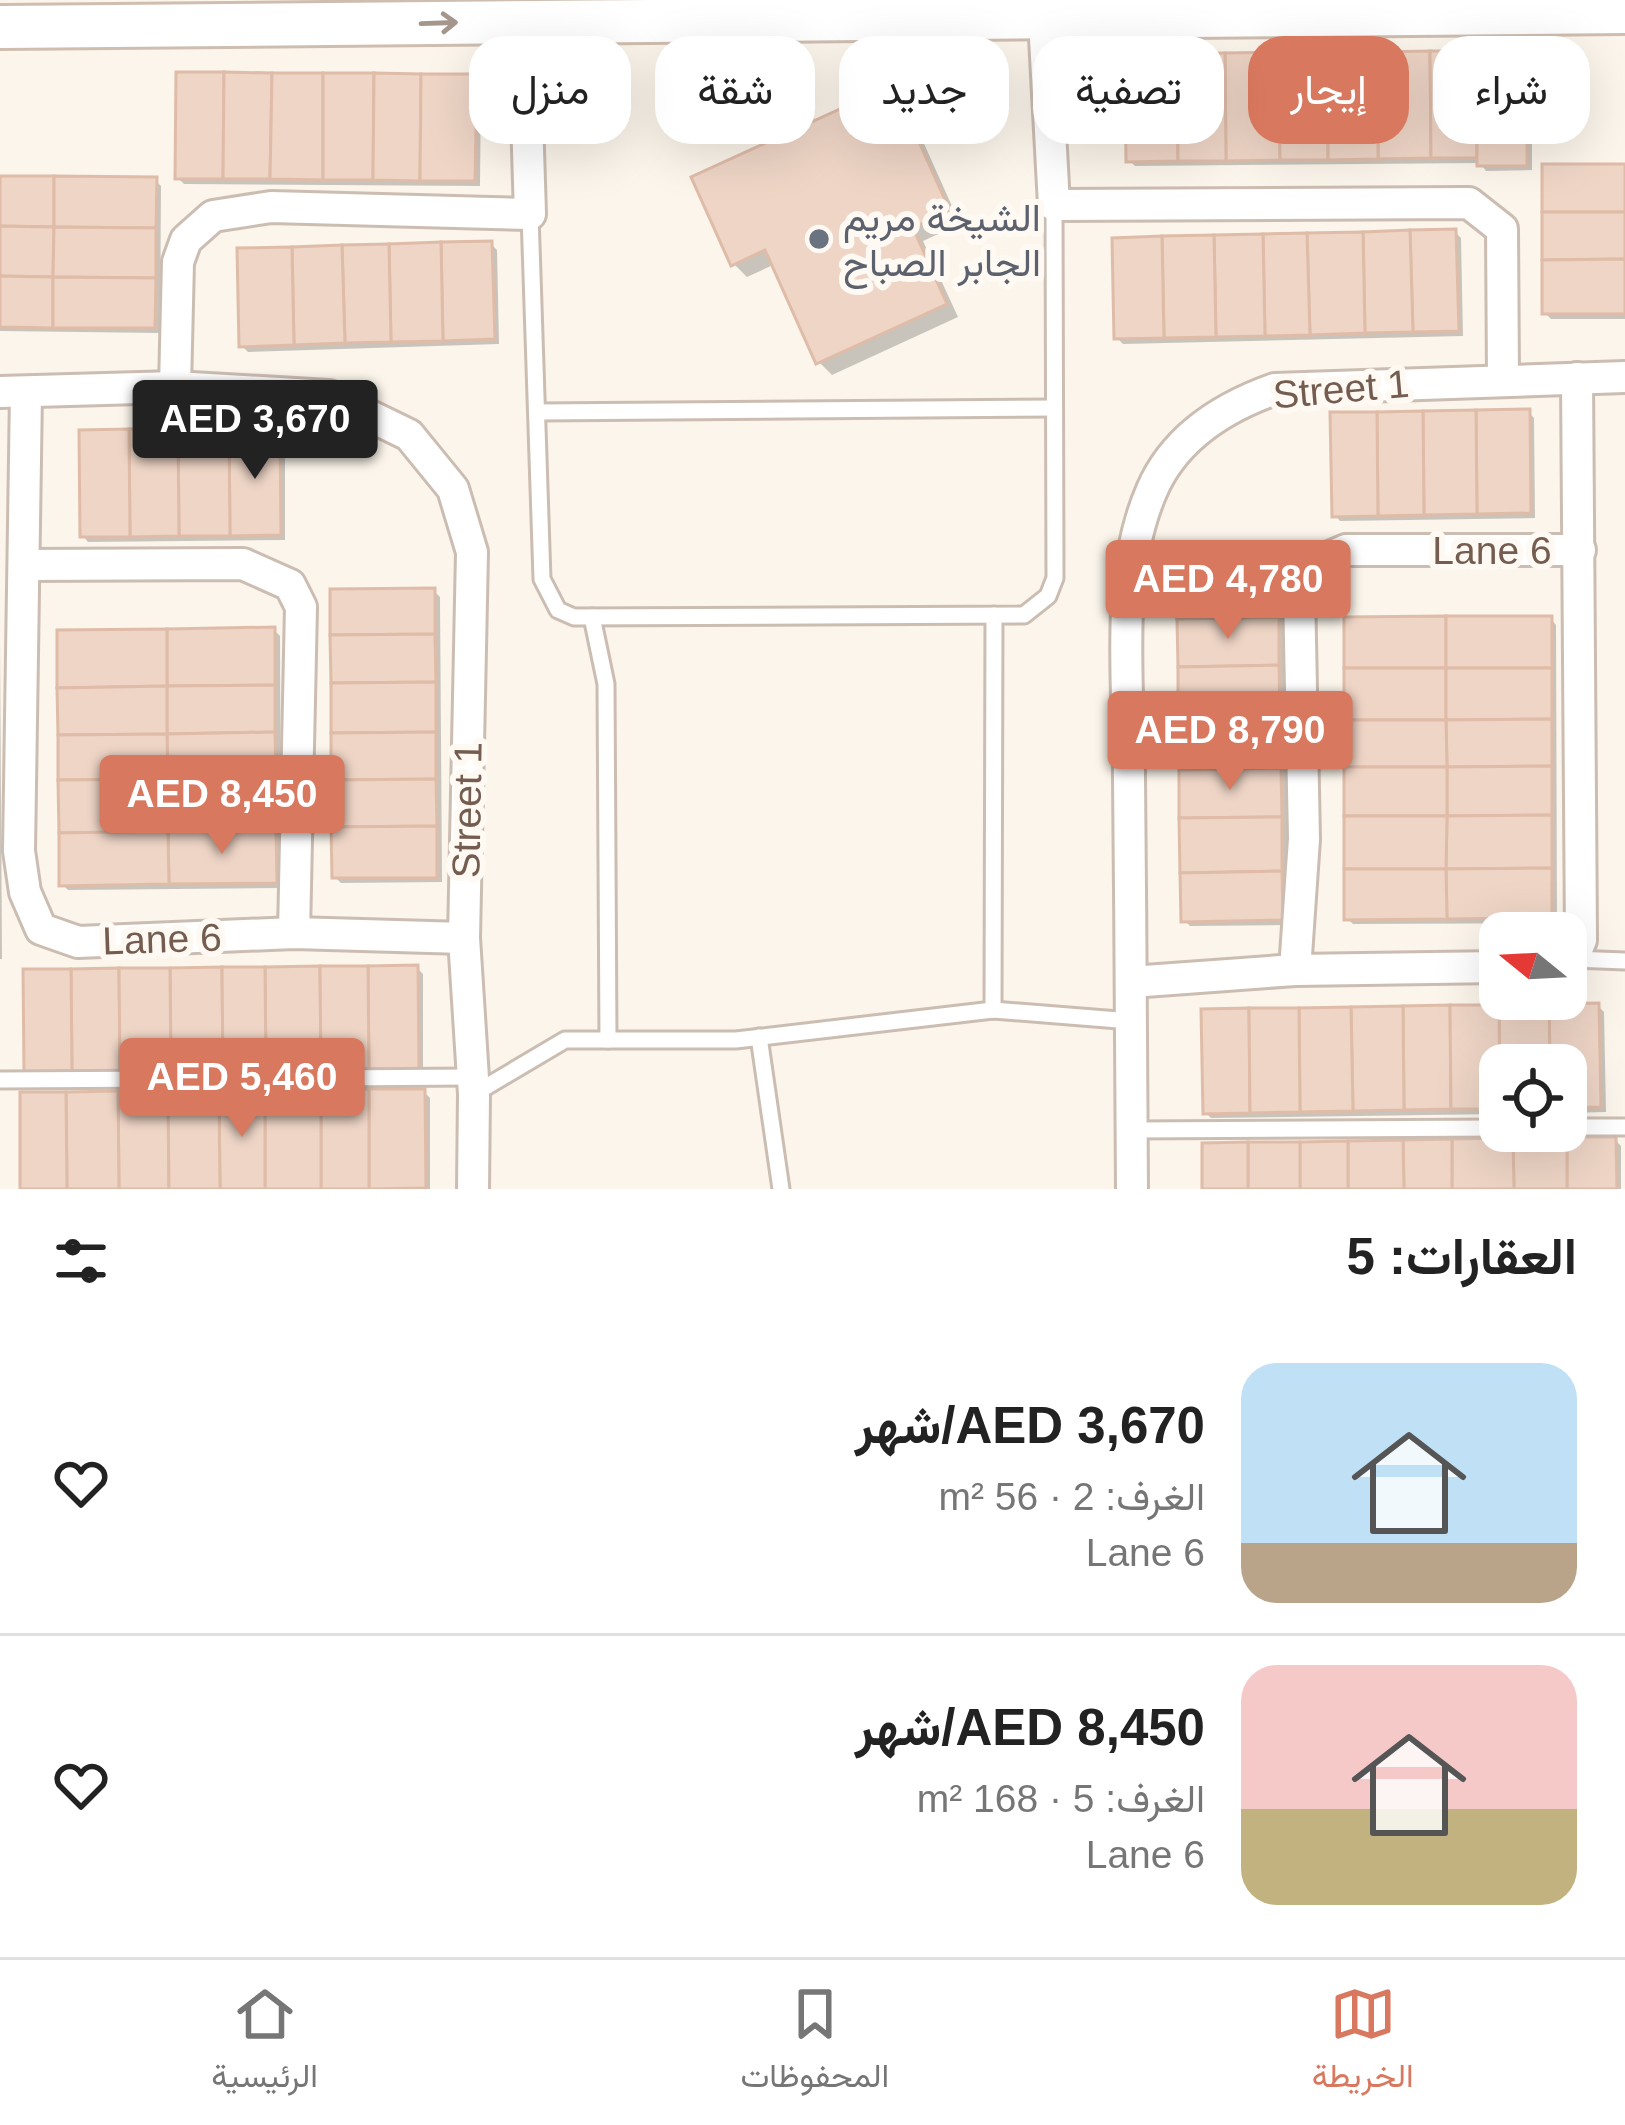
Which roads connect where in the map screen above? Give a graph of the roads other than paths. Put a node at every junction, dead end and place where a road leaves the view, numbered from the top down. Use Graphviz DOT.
graph roads {
  1 [pos="0,4"];
  2 [pos="52,9"];
  3 [pos="1625,12"];
  4 [pos="1044,19"];
  5 [pos="524,20"];
  6 [pos="0,27"];
  7 [pos="1054,205"];
  8 [pos="530,214"];
  9 [pos="1625,377"];
  10 [pos="1503,378"];
  11 [pos="1576,378"];
  12 [pos="175,387"];
  13 [pos="13,392"];
  14 [pos="1053,408"];
  15 [pos="539,412"];
  16 [pos="1580,550"];
  17 [pos="24,565"];
  18 [pos="994,615"];
  19 [pos="592,617"];
  20 [pos="1581,912"];
  21 [pos="293,933"];
  22 [pos="464,938"];
  23 [pos="1587,961"];
  24 [pos="1625,961"];
  25 [pos="1479,967"];
  26 [pos="1295,970"];
  27 [pos="1131,982"];
  28 [pos="993,1010"];
  29 [pos="1131,1021"];
  30 [pos="759,1037"];
  31 [pos="608,1040"];
  32 [pos="0,1080"];
  33 [pos="474,1086"];
  34 [pos="1587,1127"];
  35 [pos="1625,1127"];
  36 [pos="1479,1128"];
  37 [pos="1132,1130"];
  38 [pos="473,1189"];
  39 [pos="781,1189"];
  40 [pos="1132,1189"];
  1 -- 2 [label="main road"];
  2 -- 5 [label="main road, one-way"];
  2 -- 6 [label="main road"];
  3 -- 4 [label="main road"];
  4 -- 5 [label="main road"];
  4 -- 7 [label="street"];
  5 -- 8 [label="street"];
  7 -- 10 [label="street"];
  7 -- 14 [label="lane"];
  8 -- 12 [label="street"];
  8 -- 15 [label="lane"];
  9 -- 11 [label="street, Street 1"];
  10 -- 11 [label="street, Street 1"];
  10 -- 27 [label="street, Street 1"];
  11 -- 16 [label="street, Lane 6"];
  12 -- 13 [label="street, Street 1"];
  12 -- 22 [label="street, Street 1"];
  13 -- 17 [label="street, Lane 6"];
  14 -- 15 [label="lane"];
  14 -- 18 [label="lane"];
  15 -- 19 [label="lane"];
  16 -- 20 [label="street, Lane 6"];
  16 -- 26 [label="street, Lane 6"];
  17 -- 21 [label="street"];
  17 -- 21 [label="street, Lane 6"];
  18 -- 19 [label="lane"];
  18 -- 28 [label="lane"];
  19 -- 31 [label="lane"];
  21 -- 22 [label="street, Lane 6"];
  22 -- 33 [label="street, Street 1"];
  23 -- 24 [label="lane"];
  25 -- 26 [label="street"];
  26 -- 27 [label="street"];
  27 -- 29 [label="street, Street 1"];
  28 -- 29 [label="lane"];
  28 -- 30 [label="lane"];
  29 -- 37 [label="street, Street 1"];
  30 -- 31 [label="lane"];
  30 -- 39 [label="lane"];
  31 -- 33 [label="lane"];
  32 -- 33 [label="lane"];
  33 -- 38 [label="street, Street 1"];
  34 -- 35 [label="lane"];
  36 -- 37 [label="lane"];
  37 -- 40 [label="street, Street 1"];
}
